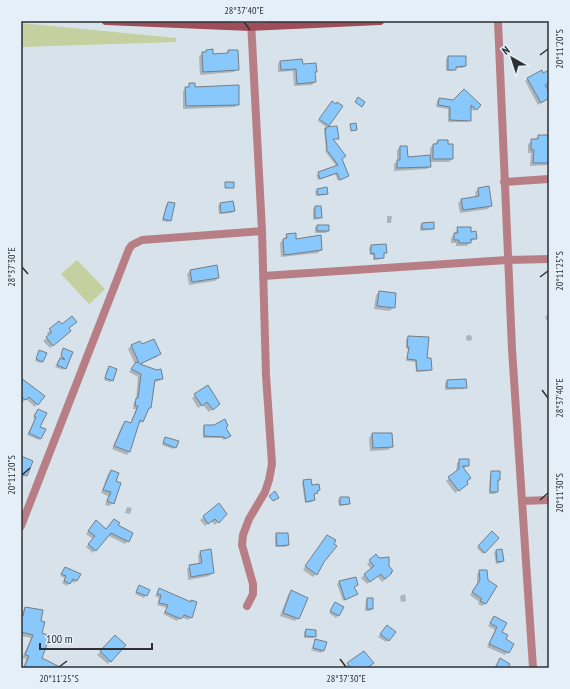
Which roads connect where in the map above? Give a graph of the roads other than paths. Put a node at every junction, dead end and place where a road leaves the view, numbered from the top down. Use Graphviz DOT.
graph roads {
  1 [pos="106,21"];
  2 [pos="380,21"];
  3 [pos="498,21"];
  4 [pos="251,24"];
  5 [pos="549,179"];
  6 [pos="504,182"];
  7 [pos="262,231"];
  8 [pos="549,259"];
  9 [pos="507,260"];
  10 [pos="263,276"];
  11 [pos="549,500"];
  12 [pos="522,501"];
  13 [pos="21,526"];
  14 [pos="247,606"];
  15 [pos="533,668"];
  1 -- 4 [label="main road"];
  2 -- 4 [label="main road"];
  3 -- 6 [label="street"];
  4 -- 7 [label="street"];
  5 -- 6 [label="street"];
  6 -- 9 [label="street"];
  7 -- 10 [label="street"];
  7 -- 13 [label="street"];
  8 -- 9 [label="street"];
  9 -- 10 [label="street"];
  9 -- 12 [label="street"];
  10 -- 14 [label="street"];
  11 -- 12 [label="street"];
  12 -- 15 [label="street"];
}
